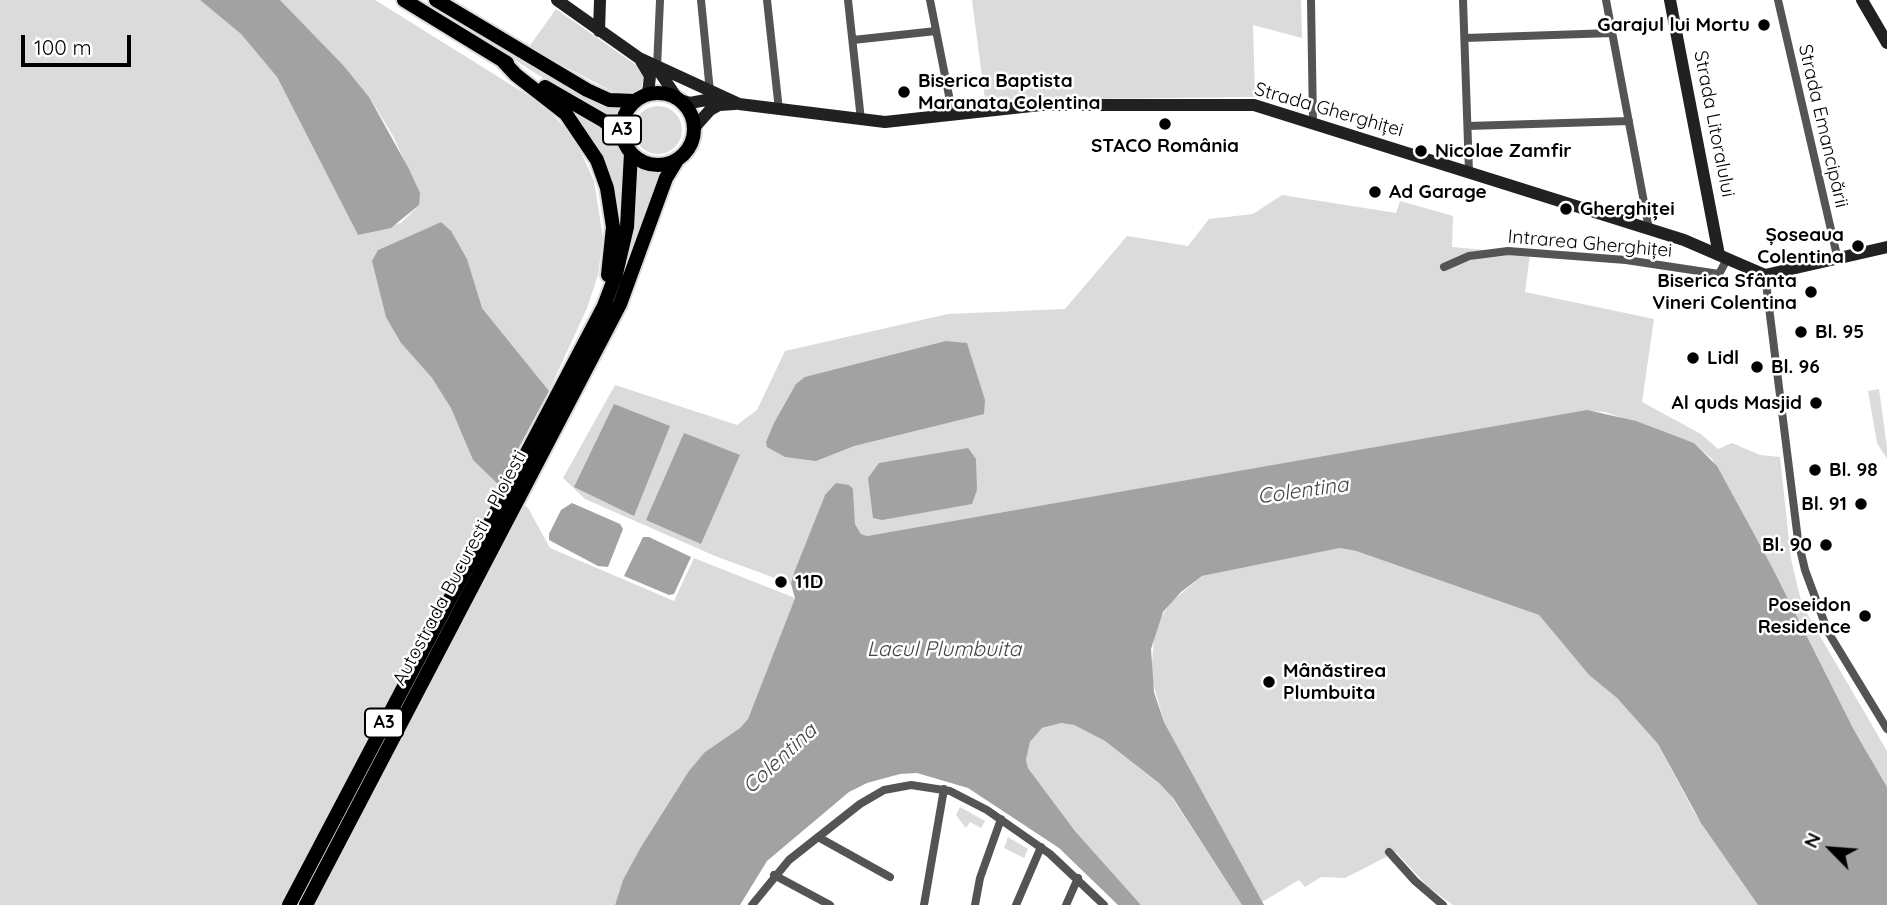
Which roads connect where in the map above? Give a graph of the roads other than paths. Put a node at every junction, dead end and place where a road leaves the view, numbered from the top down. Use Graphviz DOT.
graph roads {
  1 [pos="404,0"];
  2 [pos="436,0"];
  3 [pos="557,0"];
  4 [pos="600,0"];
  5 [pos="660,0"];
  6 [pos="701,0"];
  7 [pos="767,0"];
  8 [pos="848,0"];
  9 [pos="930,0"];
  10 [pos="1311,0"];
  11 [pos="1464,0"];
  12 [pos="1606,0"];
  13 [pos="1670,0"];
  14 [pos="1778,0"];
  15 [pos="1862,0"];
  16 [pos="599,31"];
  17 [pos="936,31"];
  18 [pos="1612,33"];
  19 [pos="1465,38"];
  20 [pos="853,40"];
  21 [pos="1887,43"];
  22 [pos="496,56"];
  23 [pos="639,58"];
  24 [pos="657,68"];
  25 [pos="716,95"];
  26 [pos="642,98"];
  27 [pos="678,99"];
  28 [pos="739,104"];
  29 [pos="779,110"];
  30 [pos="953,116"];
  31 [pos="861,121"];
  32 [pos="1629,121"];
  33 [pos="1313,123"];
  34 [pos="1468,126"];
  35 [pos="694,128"];
  36 [pos="623,138"];
  37 [pos="631,153"];
  38 [pos="677,160"];
  39 [pos="1469,172"];
  40 [pos="1649,229"];
  41 [pos="1887,247"];
  42 [pos="1723,257"];
  43 [pos="1838,260"];
  44 [pos="1444,267"];
  45 [pos="1765,275"];
  46 [pos="587,338"];
  47 [pos="573,380"];
  48 [pos="478,559"];
  49 [pos="1887,729"];
  50 [pos="944,789"];
  51 [pos="1001,819"];
  52 [pos="818,837"];
  53 [pos="1041,847"];
  54 [pos="1390,852"];
  55 [pos="774,875"];
  56 [pos="890,877"];
  57 [pos="1078,877"];
  58 [pos="287,905"];
  59 [pos="308,905"];
  60 [pos="752,905"];
  61 [pos="830,905"];
  62 [pos="924,905"];
  63 [pos="975,905"];
  64 [pos="1016,905"];
  65 [pos="1066,905"];
  66 [pos="1104,905"];
  67 [pos="1443,905"];
  1 -- 22 [label="highway, A3"];
  2 -- 26 [label="highway, A3"];
  3 -- 16 [label="main road, Strada Gherghiței"];
  4 -- 16 [label="main road"];
  5 -- 24 [label="street"];
  6 -- 25 [label="street"];
  7 -- 29 [label="street"];
  8 -- 20 [label="street"];
  9 -- 17 [label="street"];
  10 -- 33 [label="street"];
  11 -- 19 [label="street"];
  12 -- 18 [label="street"];
  13 -- 42 [label="main road, Strada Litoralului"];
  14 -- 43 [label="street, Strada Emancipării"];
  15 -- 21 [label="main road"];
  16 -- 23 [label="main road, Strada Gherghiței"];
  17 -- 20 [label="street"];
  17 -- 30 [label="street"];
  18 -- 19 [label="street"];
  18 -- 32 [label="street"];
  19 -- 34 [label="street"];
  20 -- 31 [label="street"];
  22 -- 36 [label="highway, A3"];
  22 -- 46 [label="highway"];
  23 -- 24 [label="main road, Strada Gherghiței"];
  23 -- 26 [label="main road"];
  24 -- 25 [label="main road, Strada Gherghiței"];
  24 -- 27 [label="main road, Strada Gherghiței"];
  25 -- 27 [label="main road"];
  25 -- 28 [label="main road, Strada Gherghiței"];
  26 -- 27 [label="highway, A3"];
  26 -- 36 [label="highway, A3"];
  27 -- 35 [label="highway"];
  28 -- 29 [label="main road, Strada Gherghiței"];
  28 -- 35 [label="main road, Strada Gherghiței"];
  29 -- 31 [label="main road, Strada Gherghiței"];
  30 -- 31 [label="main road, Strada Gherghiței"];
  30 -- 33 [label="main road, Strada Gherghiței"];
  32 -- 34 [label="street"];
  32 -- 40 [label="street"];
  33 -- 39 [label="main road, Strada Gherghiței"];
  34 -- 39 [label="street"];
  35 -- 38 [label="highway, A3"];
  36 -- 37 [label="highway, A3"];
  37 -- 38 [label="highway, A3"];
  37 -- 46 [label="highway, A3"];
  38 -- 47 [label="highway, Autostrada Bucuresti - Ploiesti / A3"];
  39 -- 40 [label="main road, Strada Gherghiței"];
  40 -- 42 [label="main road, Strada Gherghiței"];
  41 -- 43 [label="main road"];
  42 -- 44 [label="street, Intrarea Gherghiței"];
  42 -- 45 [label="main road, Strada Gherghiței"];
  43 -- 45 [label="main road"];
  45 -- 49 [label="street"];
  46 -- 47 [label="highway, A3"];
  47 -- 48 [label="highway, Autostrada Bucuresti - Ploiesti / A3"];
  48 -- 58 [label="highway, Autostrada Bucuresti - Ploiesti / A3"];
  48 -- 59 [label="highway, Autostrada Bucuresti - Ploiesti / A3"];
  50 -- 51 [label="street"];
  50 -- 52 [label="street"];
  50 -- 62 [label="street"];
  51 -- 53 [label="street"];
  51 -- 63 [label="street"];
  52 -- 55 [label="street"];
  52 -- 56 [label="street"];
  53 -- 57 [label="street"];
  53 -- 64 [label="street"];
  54 -- 67 [label="street"];
  55 -- 60 [label="street"];
  55 -- 61 [label="street"];
  57 -- 65 [label="street"];
  57 -- 66 [label="street"];
}
